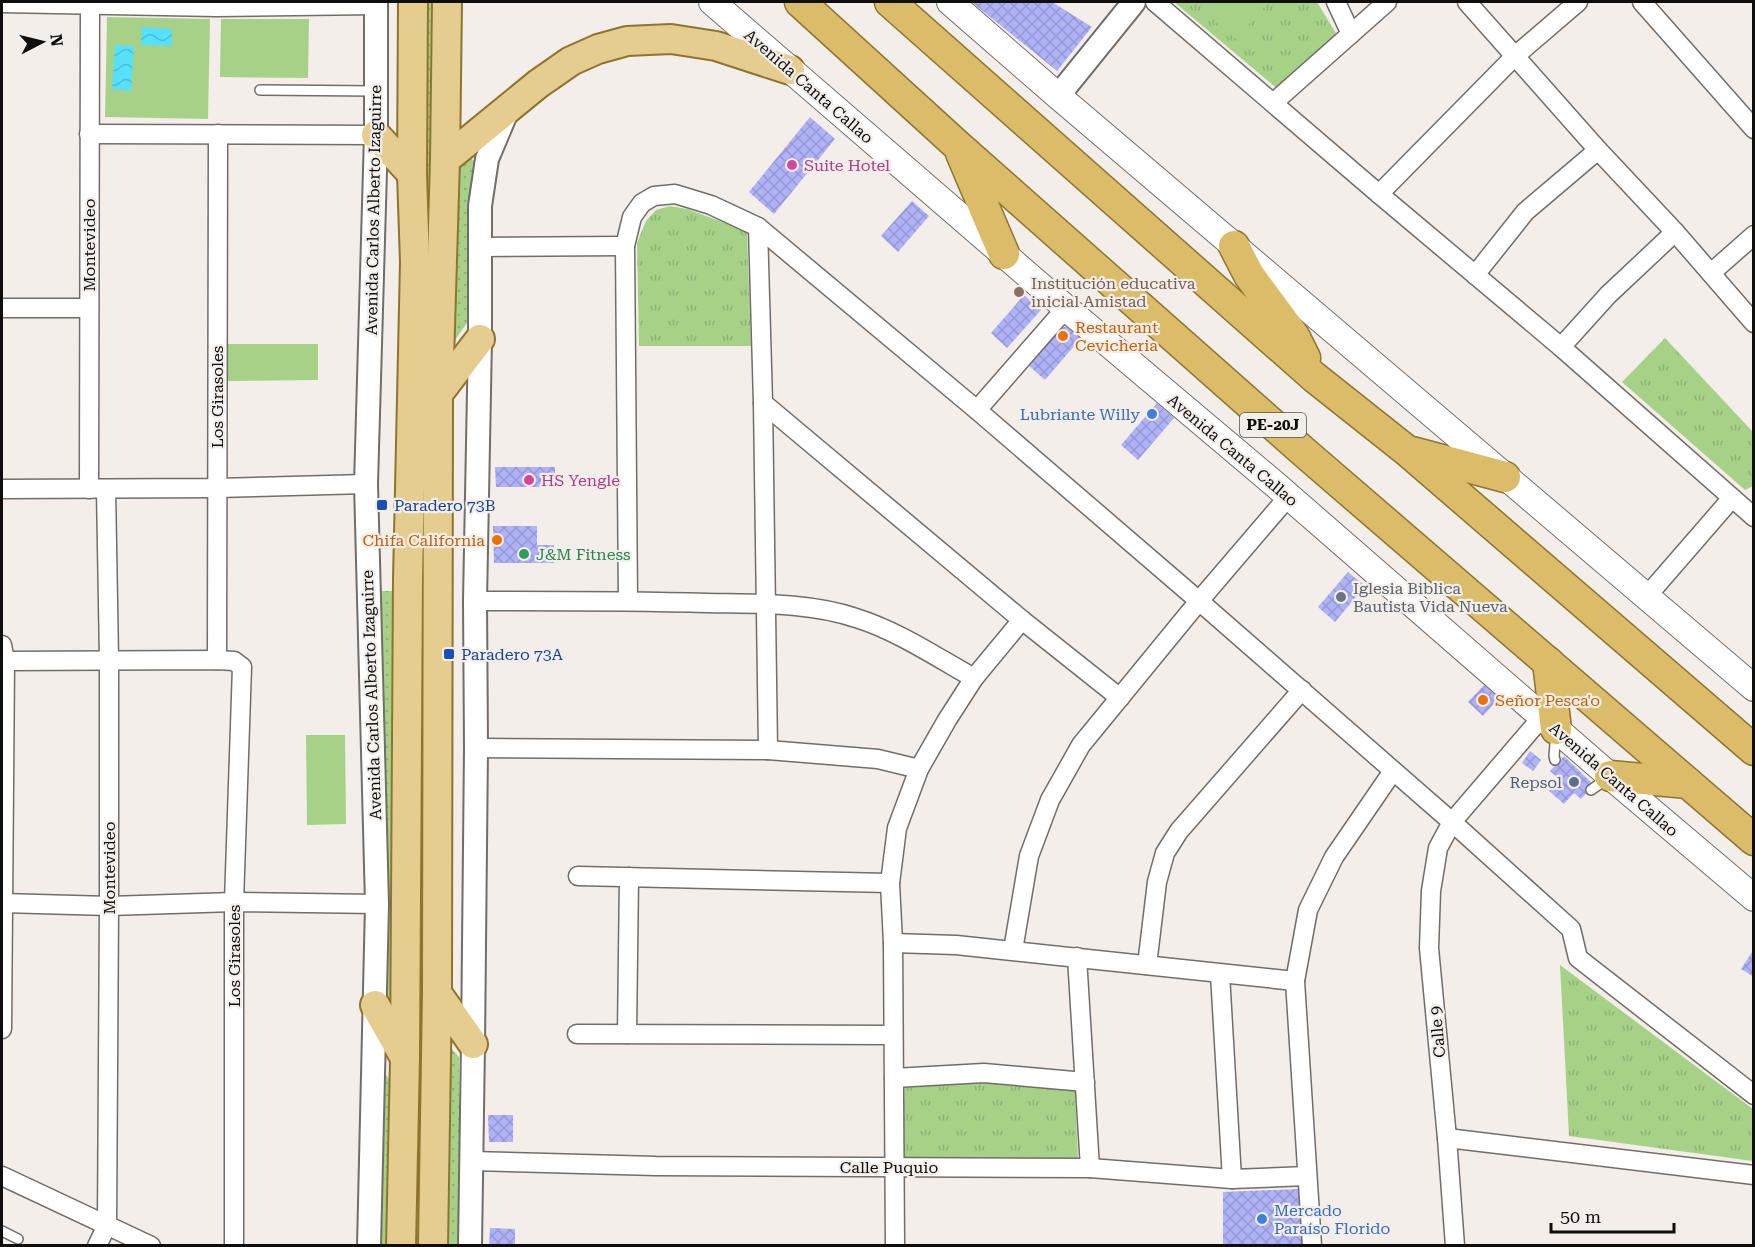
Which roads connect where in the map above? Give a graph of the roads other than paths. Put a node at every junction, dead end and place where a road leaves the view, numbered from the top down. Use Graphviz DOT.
graph roads {
  1 [pos="413,2"];
  2 [pos="447,2"];
  3 [pos="712,2"];
  4 [pos="800,2"];
  5 [pos="890,2"];
  6 [pos="1134,2"];
  7 [pos="1155,2"];
  8 [pos="1336,2"];
  9 [pos="1387,2"];
  10 [pos="1467,2"];
  11 [pos="1578,2"];
  12 [pos="1642,2"];
  13 [pos="2,3"];
  14 [pos="90,3"];
  15 [pos="376,3"];
  16 [pos="217,4"];
  17 [pos="957,4"];
  18 [pos="1351,34"];
  19 [pos="1515,56"];
  20 [pos="790,70"];
  21 [pos="260,90"];
  22 [pos="376,91"];
  23 [pos="1058,96"];
  24 [pos="1274,103"];
  25 [pos="508,109"];
  26 [pos="1754,129"];
  27 [pos="89,134"];
  28 [pos="218,134"];
  29 [pos="376,135"];
  30 [pos="957,145"];
  31 [pos="1598,150"];
  32 [pos="445,160"];
  33 [pos="412,174"];
  34 [pos="1379,194"];
  35 [pos="758,227"];
  36 [pos="1675,232"];
  37 [pos="1754,235"];
  38 [pos="625,246"];
  39 [pos="1234,246"];
  40 [pos="479,247"];
  41 [pos="1005,254"];
  42 [pos="429,262"];
  43 [pos="1711,273"];
  44 [pos="1475,275"];
  45 [pos="2,308"];
  46 [pos="89,308"];
  47 [pos="1066,308"];
  48 [pos="1754,323"];
  49 [pos="480,339"];
  50 [pos="1561,346"];
  51 [pos="1314,377"];
  52 [pos="438,394"];
  53 [pos="763,403"];
  54 [pos="977,410"];
  55 [pos="1406,450"];
  56 [pos="1505,477"];
  57 [pos="366,484"];
  58 [pos="217,488"];
  59 [pos="2,489"];
  60 [pos="98,489"];
  61 [pos="1288,497"];
  62 [pos="1745,505"];
  63 [pos="1647,596"];
  64 [pos="475,601"];
  65 [pos="628,601"];
  66 [pos="1199,601"];
  67 [pos="766,604"];
  68 [pos="1022,620"];
  69 [pos="3,653"];
  70 [pos="109,659"];
  71 [pos="218,660"];
  72 [pos="1548,662"];
  73 [pos="974,678"];
  74 [pos="1754,688"];
  75 [pos="1302,690"];
  76 [pos="1120,698"];
  77 [pos="1549,723"];
  78 [pos="476,748"];
  79 [pos="768,750"];
  80 [pos="1754,750"];
  81 [pos="407,754"];
  82 [pos="1555,760"];
  83 [pos="437,762"];
  84 [pos="920,769"];
  85 [pos="1393,771"];
  86 [pos="1600,783"];
  87 [pos="1688,783"];
  88 [pos="1452,822"];
  89 [pos="1754,840"];
  90 [pos="578,876"];
  91 [pos="629,877"];
  92 [pos="890,884"];
  93 [pos="1754,898"];
  94 [pos="234,902"];
  95 [pos="2,903"];
  96 [pos="376,904"];
  97 [pos="109,906"];
  98 [pos="892,943"];
  99 [pos="1013,950"];
  100 [pos="1077,957"];
  101 [pos="1147,965"];
  102 [pos="1220,974"];
  103 [pos="1295,981"];
  104 [pos="437,993"];
  105 [pos="375,1005"];
  106 [pos="2,1029"];
  107 [pos="577,1034"];
  108 [pos="627,1034"];
  109 [pos="893,1035"];
  110 [pos="474,1044"];
  111 [pos="405,1059"];
  112 [pos="894,1078"];
  113 [pos="1085,1082"];
  114 [pos="1754,1095"];
  115 [pos="1447,1138"];
  116 [pos="471,1161"];
  117 [pos="895,1167"];
  118 [pos="1090,1168"];
  119 [pos="1754,1175"];
  120 [pos="2,1176"];
  121 [pos="1307,1176"];
  122 [pos="1232,1179"];
  123 [pos="107,1225"];
  124 [pos="2,1231"];
  125 [pos="18,1239"];
  126 [pos="97,1245"];
  127 [pos="151,1245"];
  128 [pos="234,1245"];
  129 [pos="369,1245"];
  130 [pos="401,1245"];
  131 [pos="433,1245"];
  132 [pos="470,1245"];
  133 [pos="895,1245"];
  134 [pos="1312,1245"];
  135 [pos="1455,1245"];
  1 -- 33 [label="main road, Avenida Carlos Alberto Izaguirre"];
  2 -- 32 [label="main road, Avenida Carlos Alberto Izaguirre"];
  3 -- 20 [label="main road, Avenida Canta Callao"];
  4 -- 30 [label="highway, PE-20J"];
  5 -- 51 [label="highway"];
  6 -- 23 [label="street"];
  7 -- 24 [label="street"];
  8 -- 18 [label="street"];
  9 -- 18 [label="street"];
  10 -- 19 [label="street"];
  11 -- 19 [label="street"];
  12 -- 26 [label="street"];
  13 -- 14 [label="street"];
  14 -- 16 [label="street"];
  14 -- 27 [label="street, Montevideo"];
  15 -- 16 [label="street"];
  15 -- 22 [label="street, Avenida Carlos Alberto Izaguirre"];
  17 -- 23 [label="main road"];
  18 -- 24 [label="street"];
  19 -- 31 [label="street"];
  19 -- 34 [label="street"];
  20 -- 25 [label="main road"];
  20 -- 41 [label="main road, Avenida Canta Callao"];
  21 -- 22 [label="lane"];
  22 -- 29 [label="street, Avenida Carlos Alberto Izaguirre"];
  23 -- 39 [label="main road"];
  24 -- 34 [label="street"];
  25 -- 32 [label="main road"];
  25 -- 40 [label="street"];
  27 -- 28 [label="street"];
  27 -- 46 [label="street, Montevideo"];
  28 -- 29 [label="street"];
  28 -- 58 [label="street, Los Girasoles"];
  29 -- 33 [label="main road"];
  29 -- 57 [label="street, Avenida Carlos Alberto Izaguirre"];
  30 -- 41 [label="highway"];
  30 -- 72 [label="highway, PE-20J"];
  31 -- 36 [label="street"];
  31 -- 44 [label="street"];
  32 -- 42 [label="main road, Avenida Carlos Alberto Izaguirre"];
  33 -- 42 [label="main road, Avenida Carlos Alberto Izaguirre"];
  34 -- 44 [label="street"];
  35 -- 38 [label="street"];
  35 -- 53 [label="street"];
  35 -- 54 [label="street"];
  36 -- 43 [label="street"];
  36 -- 50 [label="street"];
  37 -- 43 [label="street"];
  38 -- 40 [label="street"];
  38 -- 65 [label="street"];
  39 -- 51 [label="highway"];
  39 -- 56 [label="main road"];
  40 -- 49 [label="street"];
  41 -- 47 [label="main road, Avenida Canta Callao"];
  42 -- 52 [label="main road, Avenida Carlos Alberto Izaguirre"];
  42 -- 81 [label="main road, Avenida Carlos Alberto Izaguirre"];
  43 -- 48 [label="street"];
  44 -- 50 [label="street"];
  45 -- 46 [label="street"];
  46 -- 60 [label="street, Montevideo"];
  47 -- 54 [label="street"];
  47 -- 61 [label="main road, Avenida Canta Callao"];
  49 -- 52 [label="main road"];
  49 -- 64 [label="street"];
  50 -- 62 [label="street"];
  51 -- 55 [label="highway"];
  52 -- 83 [label="main road, Avenida Carlos Alberto Izaguirre"];
  53 -- 67 [label="street"];
  53 -- 68 [label="street"];
  54 -- 66 [label="street"];
  55 -- 56 [label="highway"];
  55 -- 80 [label="highway"];
  56 -- 63 [label="main road"];
  57 -- 58 [label="street"];
  57 -- 96 [label="street, Avenida Carlos Alberto Izaguirre"];
  58 -- 60 [label="street"];
  58 -- 71 [label="street, Los Girasoles"];
  59 -- 60 [label="street"];
  60 -- 70 [label="street, Montevideo"];
  61 -- 66 [label="street"];
  61 -- 77 [label="main road, Avenida Canta Callao"];
  62 -- 63 [label="street"];
  63 -- 74 [label="main road"];
  64 -- 65 [label="street"];
  64 -- 78 [label="street"];
  65 -- 67 [label="street"];
  66 -- 75 [label="street"];
  66 -- 76 [label="street"];
  67 -- 73 [label="street"];
  67 -- 79 [label="street"];
  68 -- 73 [label="street"];
  68 -- 76 [label="street"];
  69 -- 70 [label="street"];
  69 -- 95 [label="street"];
  70 -- 71 [label="street"];
  70 -- 97 [label="street, Montevideo"];
  71 -- 94 [label="street, Los Girasoles"];
  72 -- 77 [label="highway"];
  72 -- 87 [label="highway, PE-20J"];
  73 -- 84 [label="street"];
  75 -- 85 [label="street"];
  75 -- 101 [label="street"];
  76 -- 99 [label="street"];
  77 -- 82 [label="lane"];
  77 -- 86 [label="main road, Avenida Canta Callao"];
  77 -- 88 [label="street, Calle 9"];
  78 -- 79 [label="street"];
  78 -- 110 [label="street"];
  79 -- 84 [label="street"];
  81 -- 83 [label="main road"];
  81 -- 111 [label="main road, Avenida Carlos Alberto Izaguirre"];
  83 -- 104 [label="main road, Avenida Carlos Alberto Izaguirre"];
  84 -- 92 [label="street"];
  85 -- 88 [label="street"];
  85 -- 103 [label="street"];
  86 -- 87 [label="highway"];
  86 -- 93 [label="main road, Avenida Canta Callao"];
  87 -- 89 [label="highway, PE-20J"];
  88 -- 114 [label="street"];
  88 -- 115 [label="street, Calle 9"];
  90 -- 91 [label="street"];
  91 -- 92 [label="street"];
  91 -- 108 [label="street"];
  92 -- 98 [label="street"];
  94 -- 96 [label="street"];
  94 -- 97 [label="street"];
  94 -- 128 [label="street, Los Girasoles"];
  95 -- 97 [label="street"];
  95 -- 106 [label="street"];
  96 -- 105 [label="street, Avenida Carlos Alberto Izaguirre"];
  97 -- 123 [label="street, Montevideo"];
  98 -- 99 [label="street"];
  98 -- 109 [label="street"];
  99 -- 100 [label="street"];
  100 -- 101 [label="street"];
  100 -- 113 [label="street"];
  101 -- 102 [label="street"];
  102 -- 103 [label="street"];
  102 -- 122 [label="street"];
  103 -- 121 [label="street"];
  104 -- 110 [label="main road"];
  104 -- 131 [label="main road, Avenida Carlos Alberto Izaguirre"];
  105 -- 111 [label="main road"];
  105 -- 129 [label="street, Avenida Carlos Alberto Izaguirre"];
  107 -- 108 [label="street"];
  108 -- 109 [label="street"];
  109 -- 112 [label="street"];
  110 -- 116 [label="street"];
  111 -- 130 [label="main road, Avenida Carlos Alberto Izaguirre"];
  112 -- 113 [label="street"];
  112 -- 117 [label="street"];
  113 -- 118 [label="street"];
  115 -- 119 [label="street"];
  115 -- 135 [label="street, Calle 9"];
  116 -- 117 [label="street, Calle Puquio"];
  116 -- 132 [label="street"];
  117 -- 118 [label="street, Calle Puquio"];
  117 -- 133 [label="street"];
  118 -- 122 [label="street, Calle Puquio"];
  120 -- 123 [label="street"];
  121 -- 122 [label="street, Calle Puquio"];
  121 -- 134 [label="street"];
  123 -- 126 [label="street, Montevideo"];
  123 -- 127 [label="street"];
  124 -- 125 [label="lane"];
}
